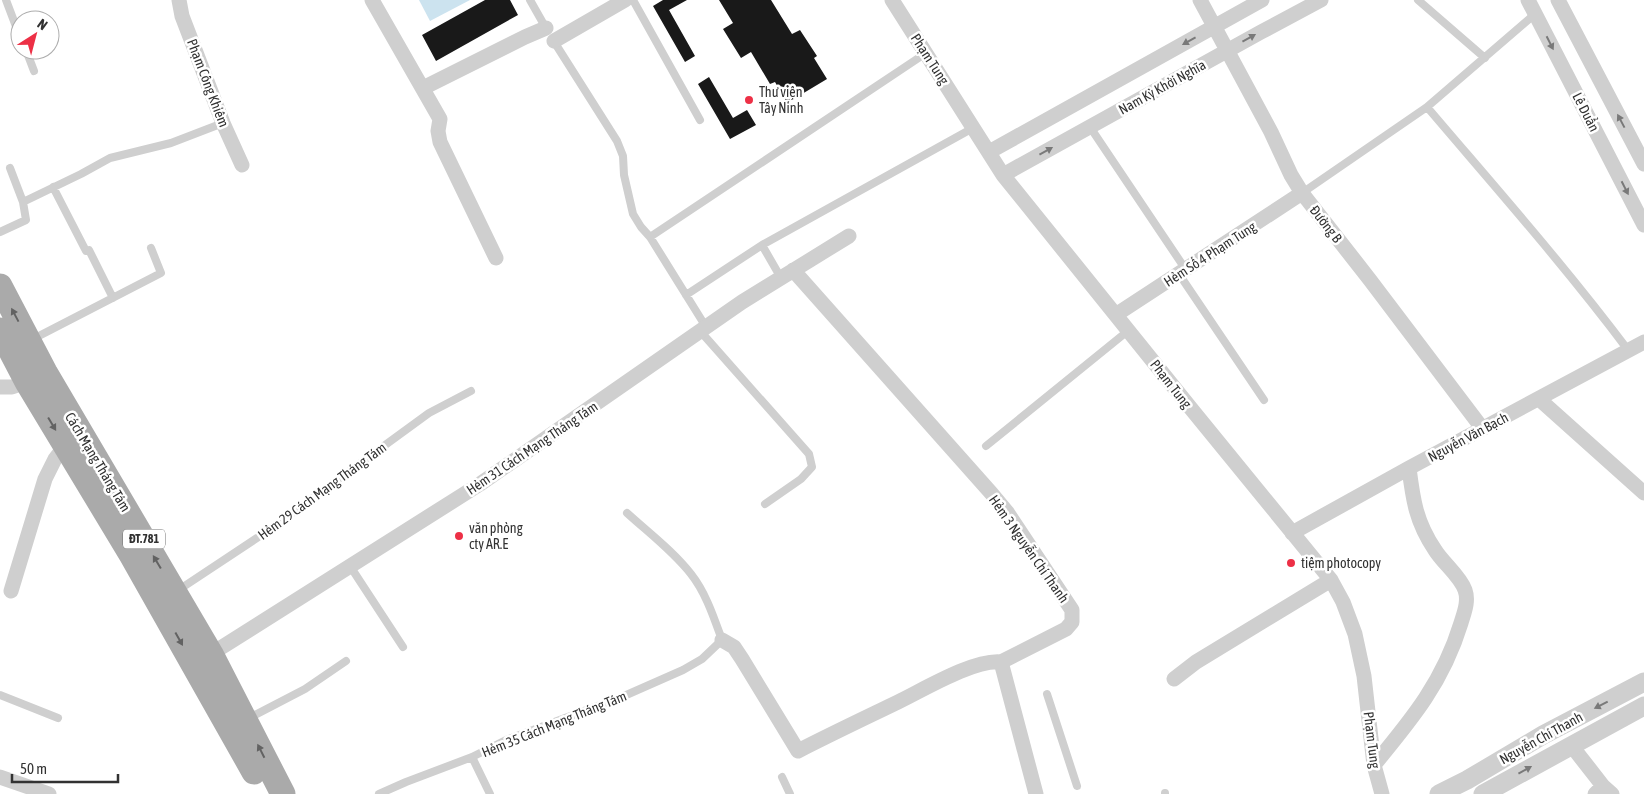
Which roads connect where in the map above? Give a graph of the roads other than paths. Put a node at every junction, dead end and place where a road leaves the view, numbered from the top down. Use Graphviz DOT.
graph roads {
  1 [pos="179,0"];
  2 [pos="372,0"];
  3 [pos="542,0"];
  4 [pos="625,0"];
  5 [pos="634,0"];
  6 [pos="892,0"];
  7 [pos="1200,0"];
  8 [pos="1262,0"];
  9 [pos="1321,0"];
  10 [pos="1418,0"];
  11 [pos="1528,0"];
  12 [pos="1558,0"];
  13 [pos="532,2"];
  14 [pos="1535,14"];
  15 [pos="1214,27"];
  16 [pos="550,35"];
  17 [pos="1228,50"];
  18 [pos="926,53"];
  19 [pos="1485,58"];
  20 [pos="30,60"];
  21 [pos="34,71"];
  22 [pos="423,88"];
  23 [pos="1427,107"];
  24 [pos="700,120"];
  25 [pos="223,123"];
  26 [pos="1090,127"];
  27 [pos="973,128"];
  28 [pos="989,152"];
  29 [pos="1644,164"];
  30 [pos="242,165"];
  31 [pos="10,168"];
  32 [pos="1003,175"];
  33 [pos="53,187"];
  34 [pos="1302,193"];
  35 [pos="22,202"];
  36 [pos="1644,225"];
  37 [pos="0,232"];
  38 [pos="849,236"];
  39 [pos="650,237"];
  40 [pos="762,245"];
  41 [pos="151,248"];
  42 [pos="496,258"];
  43 [pos="1183,272"];
  44 [pos="787,274"];
  45 [pos="0,286"];
  46 [pos="686,295"];
  47 [pos="113,298"];
  48 [pos="1117,314"];
  49 [pos="0,330"];
  50 [pos="704,330"];
  51 [pos="1129,330"];
  52 [pos="29,342"];
  53 [pos="1644,342"];
  54 [pos="1628,350"];
  55 [pos="36,377"];
  56 [pos="0,387"];
  57 [pos="471,391"];
  58 [pos="1539,399"];
  59 [pos="1264,400"];
  60 [pos="1482,428"];
  61 [pos="74,440"];
  62 [pos="986,446"];
  63 [pos="1409,468"];
  64 [pos="1644,493"];
  65 [pos="766,504"];
  66 [pos="627,513"];
  67 [pos="1292,533"];
  68 [pos="350,566"];
  69 [pos="1331,580"];
  70 [pos="11,591"];
  71 [pos="167,598"];
  72 [pos="722,640"];
  73 [pos="403,647"];
  74 [pos="211,654"];
  75 [pos="346,660"];
  76 [pos="1001,662"];
  77 [pos="1174,679"];
  78 [pos="1644,682"];
  79 [pos="1047,694"];
  80 [pos="0,695"];
  81 [pos="1644,706"];
  82 [pos="58,718"];
  83 [pos="245,720"];
  84 [pos="1571,745"];
  85 [pos="472,757"];
  86 [pos="1374,765"];
  87 [pos="0,777"];
  88 [pos="782,777"];
  89 [pos="1077,786"];
  90 [pos="1603,791"];
  91 [pos="1031,792"];
  92 [pos="49,794"];
  93 [pos="266,794"];
  94 [pos="283,794"];
  95 [pos="379,794"];
  96 [pos="490,794"];
  97 [pos="790,794"];
  98 [pos="1382,794"];
  99 [pos="1439,794"];
  100 [pos="1483,794"];
  1 -- 25 [label="street, Phạm Công Khiêm"];
  2 -- 22 [label="street"];
  3 -- 13 [label="lane"];
  4 -- 16 [label="street"];
  5 -- 24 [label="lane"];
  6 -- 18 [label="street, Phạm Tung"];
  7 -- 15 [label="street, Đường B"];
  8 -- 15 [label="street, Nam Kỳ Khởi Nghĩa"];
  17 -- 9 [label="street, Nam Kỳ Khởi Nghĩa, one-way"];
  10 -- 19 [label="lane"];
  11 -- 14 [label="street, Lê Duẩn"];
  29 -- 12 [label="street, Lê Duẩn, one-way"];
  13 -- 16 [label="lane"];
  14 -- 19 [label="lane"];
  14 -- 36 [label="street, Lê Duẩn, one-way"];
  15 -- 17 [label="street, Đường B"];
  15 -- 28 [label="street, Nam Kỳ Khởi Nghĩa, one-way"];
  16 -- 22 [label="street"];
  16 -- 39 [label="lane"];
  17 -- 26 [label="street, Nam Kỳ Khởi Nghĩa"];
  17 -- 34 [label="street, Đường B"];
  18 -- 27 [label="street, Phạm Tung"];
  18 -- 39 [label="lane"];
  19 -- 23 [label="lane"];
  20 -- 21 [label="lane"];
  22 -- 42 [label="street"];
  23 -- 34 [label="lane"];
  23 -- 54 [label="lane"];
  25 -- 30 [label="street, Phạm Công Khiêm"];
  25 -- 33 [label="lane"];
  32 -- 26 [label="street, Nam Kỳ Khởi Nghĩa, one-way"];
  26 -- 43 [label="lane"];
  27 -- 28 [label="street, Phạm Tung"];
  27 -- 40 [label="lane"];
  28 -- 32 [label="street, Phạm Tung"];
  31 -- 35 [label="lane"];
  32 -- 48 [label="street, Phạm Tung"];
  33 -- 35 [label="lane"];
  33 -- 47 [label="lane"];
  34 -- 43 [label="street, Hẻm Số 4 Phạm Tung"];
  34 -- 60 [label="street, Đường B"];
  35 -- 37 [label="lane"];
  38 -- 44 [label="street, Hẻm 31 Cách Mạng Tháng Tám"];
  39 -- 46 [label="lane"];
  40 -- 44 [label="lane"];
  40 -- 46 [label="lane"];
  41 -- 47 [label="lane"];
  43 -- 48 [label="street, Hẻm Số 4 Phạm Tung"];
  43 -- 59 [label="lane"];
  44 -- 50 [label="street, Hẻm 31 Cách Mạng Tháng Tám"];
  44 -- 76 [label="street, Hẻm 3 Nguyễn Chí Thanh"];
  52 -- 45 [label="main road, Cách Mạng Tháng Tám / ĐT.781, one-way"];
  46 -- 50 [label="lane"];
  47 -- 52 [label="lane"];
  48 -- 51 [label="street, Phạm Tung"];
  49 -- 55 [label="main road, Cách Mạng Tháng Tám / ĐT.781"];
  50 -- 65 [label="lane"];
  50 -- 68 [label="street, Hẻm 31 Cách Mạng Tháng Tám"];
  51 -- 62 [label="lane"];
  51 -- 67 [label="street, Phạm Tung"];
  52 -- 55 [label="main road, Cách Mạng Tháng Tám / ĐT.781"];
  53 -- 54 [label="street, Nguyễn Văn Bạch"];
  54 -- 58 [label="street, Nguyễn Văn Bạch"];
  55 -- 56 [label="street"];
  55 -- 61 [label="main road, Cách Mạng Tháng Tám / ĐT.781"];
  57 -- 71 [label="lane, Hẻm 29 Cách Mạng Tháng Tám"];
  58 -- 60 [label="street, Nguyễn Văn Bạch"];
  58 -- 64 [label="street"];
  60 -- 63 [label="street, Nguyễn Văn Bạch"];
  61 -- 70 [label="street"];
  61 -- 71 [label="main road, Cách Mạng Tháng Tám / ĐT.781"];
  63 -- 67 [label="street, Nguyễn Văn Bạch"];
  63 -- 86 [label="street"];
  66 -- 72 [label="lane"];
  67 -- 69 [label="street, Phạm Tung"];
  68 -- 73 [label="lane"];
  68 -- 74 [label="street, Hẻm 31 Cách Mạng Tháng Tám"];
  69 -- 77 [label="street"];
  69 -- 86 [label="street, Phạm Tung"];
  71 -- 74 [label="main road, Cách Mạng Tháng Tám / ĐT.781"];
  71 -- 93 [label="main road, Cách Mạng Tháng Tám / ĐT.781, one-way"];
  72 -- 76 [label="street"];
  72 -- 85 [label="lane, Hẻm 35 Cách Mạng Tháng Tám"];
  74 -- 83 [label="main road, Cách Mạng Tháng Tám / ĐT.781"];
  75 -- 83 [label="lane"];
  76 -- 91 [label="street"];
  78 -- 99 [label="street, Nguyễn Chí Thanh, one-way"];
  79 -- 89 [label="lane"];
  80 -- 82 [label="lane"];
  81 -- 84 [label="street, Nguyễn Chí Thanh"];
  94 -- 83 [label="main road, Cách Mạng Tháng Tám / ĐT.781, one-way"];
  84 -- 90 [label="street"];
  100 -- 84 [label="street, Nguyễn Chí Thanh, one-way"];
  85 -- 95 [label="lane, Hẻm 35 Cách Mạng Tháng Tám"];
  85 -- 96 [label="lane"];
  86 -- 98 [label="street, Phạm Tung"];
  87 -- 92 [label="street"];
  88 -- 97 [label="lane"];
}
